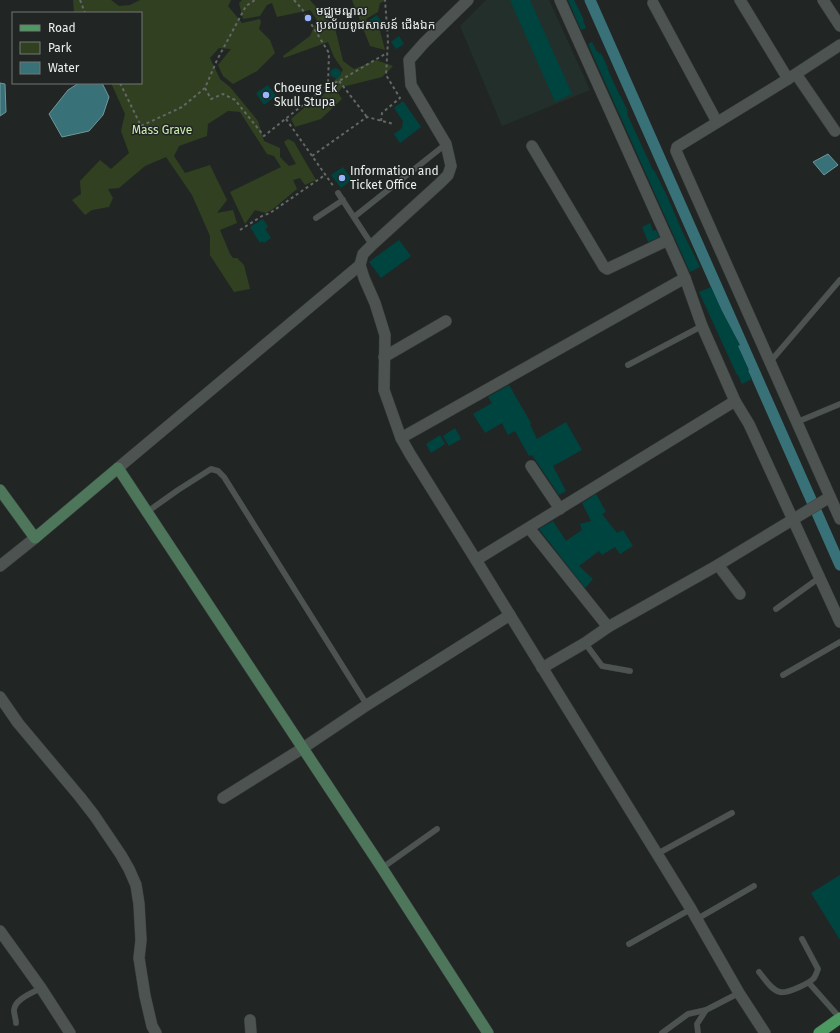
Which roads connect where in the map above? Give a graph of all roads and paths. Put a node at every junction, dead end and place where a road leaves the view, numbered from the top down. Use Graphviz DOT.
graph roads {
  1 [pos="80,0"];
  2 [pos="255,0"];
  3 [pos="294,0"];
  4 [pos="385,0"];
  5 [pos="468,0"];
  6 [pos="560,0"];
  7 [pos="740,0"];
  8 [pos="823,0"];
  9 [pos="653,3"];
  10 [pos="85,12"];
  11 [pos="840,26"];
  12 [pos="840,45"];
  13 [pos="387,53"];
  14 [pos="792,76"];
  15 [pos="339,81"];
  16 [pos="120,84"];
  17 [pos="328,85"];
  18 [pos="205,88"];
  19 [pos="367,117"];
  20 [pos="286,118"];
  21 [pos="381,121"];
  22 [pos="717,122"];
  23 [pos="394,124"];
  24 [pos="835,131"];
  25 [pos="446,144"];
  26 [pos="532,146"];
  27 [pos="312,156"];
  28 [pos="325,175"];
  29 [pos="338,193"];
  30 [pos="343,200"];
  31 [pos="354,217"];
  32 [pos="316,218"];
  33 [pos="240,230"];
  34 [pos="668,240"];
  35 [pos="372,245"];
  36 [pos="360,265"];
  37 [pos="685,278"];
  38 [pos="840,280"];
  39 [pos="446,322"];
  40 [pos="702,326"];
  41 [pos="384,357"];
  42 [pos="770,362"];
  43 [pos="628,365"];
  44 [pos="735,401"];
  45 [pos="840,404"];
  46 [pos="797,422"];
  47 [pos="401,438"];
  48 [pos="531,466"];
  49 [pos="118,468"];
  50 [pos="0,490"];
  51 [pos="826,499"];
  52 [pos="560,509"];
  53 [pos="147,512"];
  54 [pos="792,519"];
  55 [pos="840,519"];
  56 [pos="530,528"];
  57 [pos="35,538"];
  58 [pos="476,560"];
  59 [pos="718,565"];
  60 [pos="0,566"];
  61 [pos="819,578"];
  62 [pos="740,594"];
  63 [pos="776,609"];
  64 [pos="510,615"];
  65 [pos="840,622"];
  66 [pos="608,627"];
  67 [pos="840,642"];
  68 [pos="585,643"];
  69 [pos="542,668"];
  70 [pos="630,671"];
  71 [pos="783,675"];
  72 [pos="0,697"];
  73 [pos="367,705"];
  74 [pos="303,748"];
  75 [pos="223,798"];
  76 [pos="732,813"];
  77 [pos="437,829"];
  78 [pos="656,854"];
  79 [pos="382,868"];
  80 [pos="754,886"];
  81 [pos="691,909"];
  82 [pos="697,919"];
  83 [pos="0,931"];
  84 [pos="802,940"];
  85 [pos="629,944"];
  86 [pos="759,972"];
  87 [pos="809,983"];
  88 [pos="41,988"];
  89 [pos="739,994"];
  90 [pos="706,1010"];
  91 [pos="840,1018"];
  92 [pos="250,1020"];
  93 [pos="16,1023"];
  94 [pos="70,1033"];
  95 [pos="156,1033"];
  96 [pos="251,1033"];
  97 [pos="488,1033"];
  98 [pos="662,1033"];
  99 [pos="698,1033"];
  100 [pos="764,1033"];
  101 [pos="819,1033"];
  1 -- 10 [label="path"];
  2 -- 18 [label="path"];
  3 -- 17 [label="path"];
  4 -- 13 [label="path"];
  5 -- 25 [label="street"];
  6 -- 34 [label="street"];
  7 -- 14 [label="street"];
  8 -- 11 [label="street"];
  9 -- 22 [label="street"];
  12 -- 14 [label="street"];
  13 -- 15 [label="path"];
  13 -- 21 [label="path"];
  14 -- 22 [label="street"];
  14 -- 24 [label="street"];
  15 -- 17 [label="path"];
  15 -- 19 [label="path"];
  16 -- 18 [label="path"];
  17 -- 20 [label="path"];
  18 -- 20 [label="path"];
  19 -- 21 [label="path"];
  19 -- 27 [label="path"];
  20 -- 27 [label="path"];
  21 -- 23 [label="path"];
  22 -- 42 [label="street"];
  25 -- 31 [label="lane"];
  25 -- 35 [label="street"];
  26 -- 34 [label="street"];
  27 -- 28 [label="path"];
  28 -- 29 [label="path"];
  28 -- 33 [label="path"];
  29 -- 30 [label="lane"];
  30 -- 31 [label="lane"];
  30 -- 32 [label="lane"];
  31 -- 35 [label="lane"];
  34 -- 37 [label="street"];
  35 -- 36 [label="street"];
  36 -- 41 [label="street"];
  36 -- 49 [label="street"];
  37 -- 40 [label="street"];
  37 -- 47 [label="street"];
  38 -- 42 [label="lane"];
  39 -- 41 [label="street"];
  40 -- 43 [label="lane"];
  40 -- 44 [label="street"];
  41 -- 47 [label="street"];
  42 -- 46 [label="street"];
  44 -- 52 [label="street"];
  44 -- 54 [label="street"];
  45 -- 46 [label="lane"];
  46 -- 51 [label="street"];
  47 -- 58 [label="street"];
  48 -- 52 [label="street"];
  49 -- 53 [label="main road"];
  49 -- 57 [label="main road"];
  50 -- 57 [label="main road"];
  51 -- 54 [label="street"];
  51 -- 55 [label="street"];
  52 -- 56 [label="street"];
  53 -- 73 [label="lane"];
  53 -- 74 [label="main road"];
  54 -- 59 [label="street"];
  54 -- 61 [label="street"];
  56 -- 58 [label="street"];
  56 -- 66 [label="street"];
  57 -- 60 [label="street"];
  58 -- 64 [label="street"];
  59 -- 62 [label="street"];
  59 -- 66 [label="street"];
  61 -- 63 [label="lane"];
  61 -- 65 [label="street"];
  64 -- 69 [label="street"];
  64 -- 73 [label="street"];
  66 -- 68 [label="street"];
  67 -- 71 [label="lane"];
  68 -- 69 [label="street"];
  68 -- 70 [label="lane"];
  69 -- 78 [label="street"];
  72 -- 95 [label="street"];
  73 -- 74 [label="street"];
  74 -- 75 [label="street"];
  74 -- 79 [label="main road"];
  76 -- 78 [label="lane"];
  77 -- 79 [label="lane"];
  78 -- 81 [label="street"];
  79 -- 97 [label="main road"];
  80 -- 82 [label="lane"];
  81 -- 82 [label="street"];
  81 -- 85 [label="lane"];
  82 -- 89 [label="street"];
  83 -- 88 [label="street"];
  84 -- 87 [label="lane"];
  86 -- 87 [label="lane"];
  87 -- 91 [label="lane"];
  88 -- 93 [label="lane"];
  88 -- 94 [label="street"];
  89 -- 90 [label="lane"];
  89 -- 100 [label="street"];
  90 -- 98 [label="lane"];
  90 -- 99 [label="lane"];
  91 -- 101 [label="main road"];
  92 -- 96 [label="street"];
}
